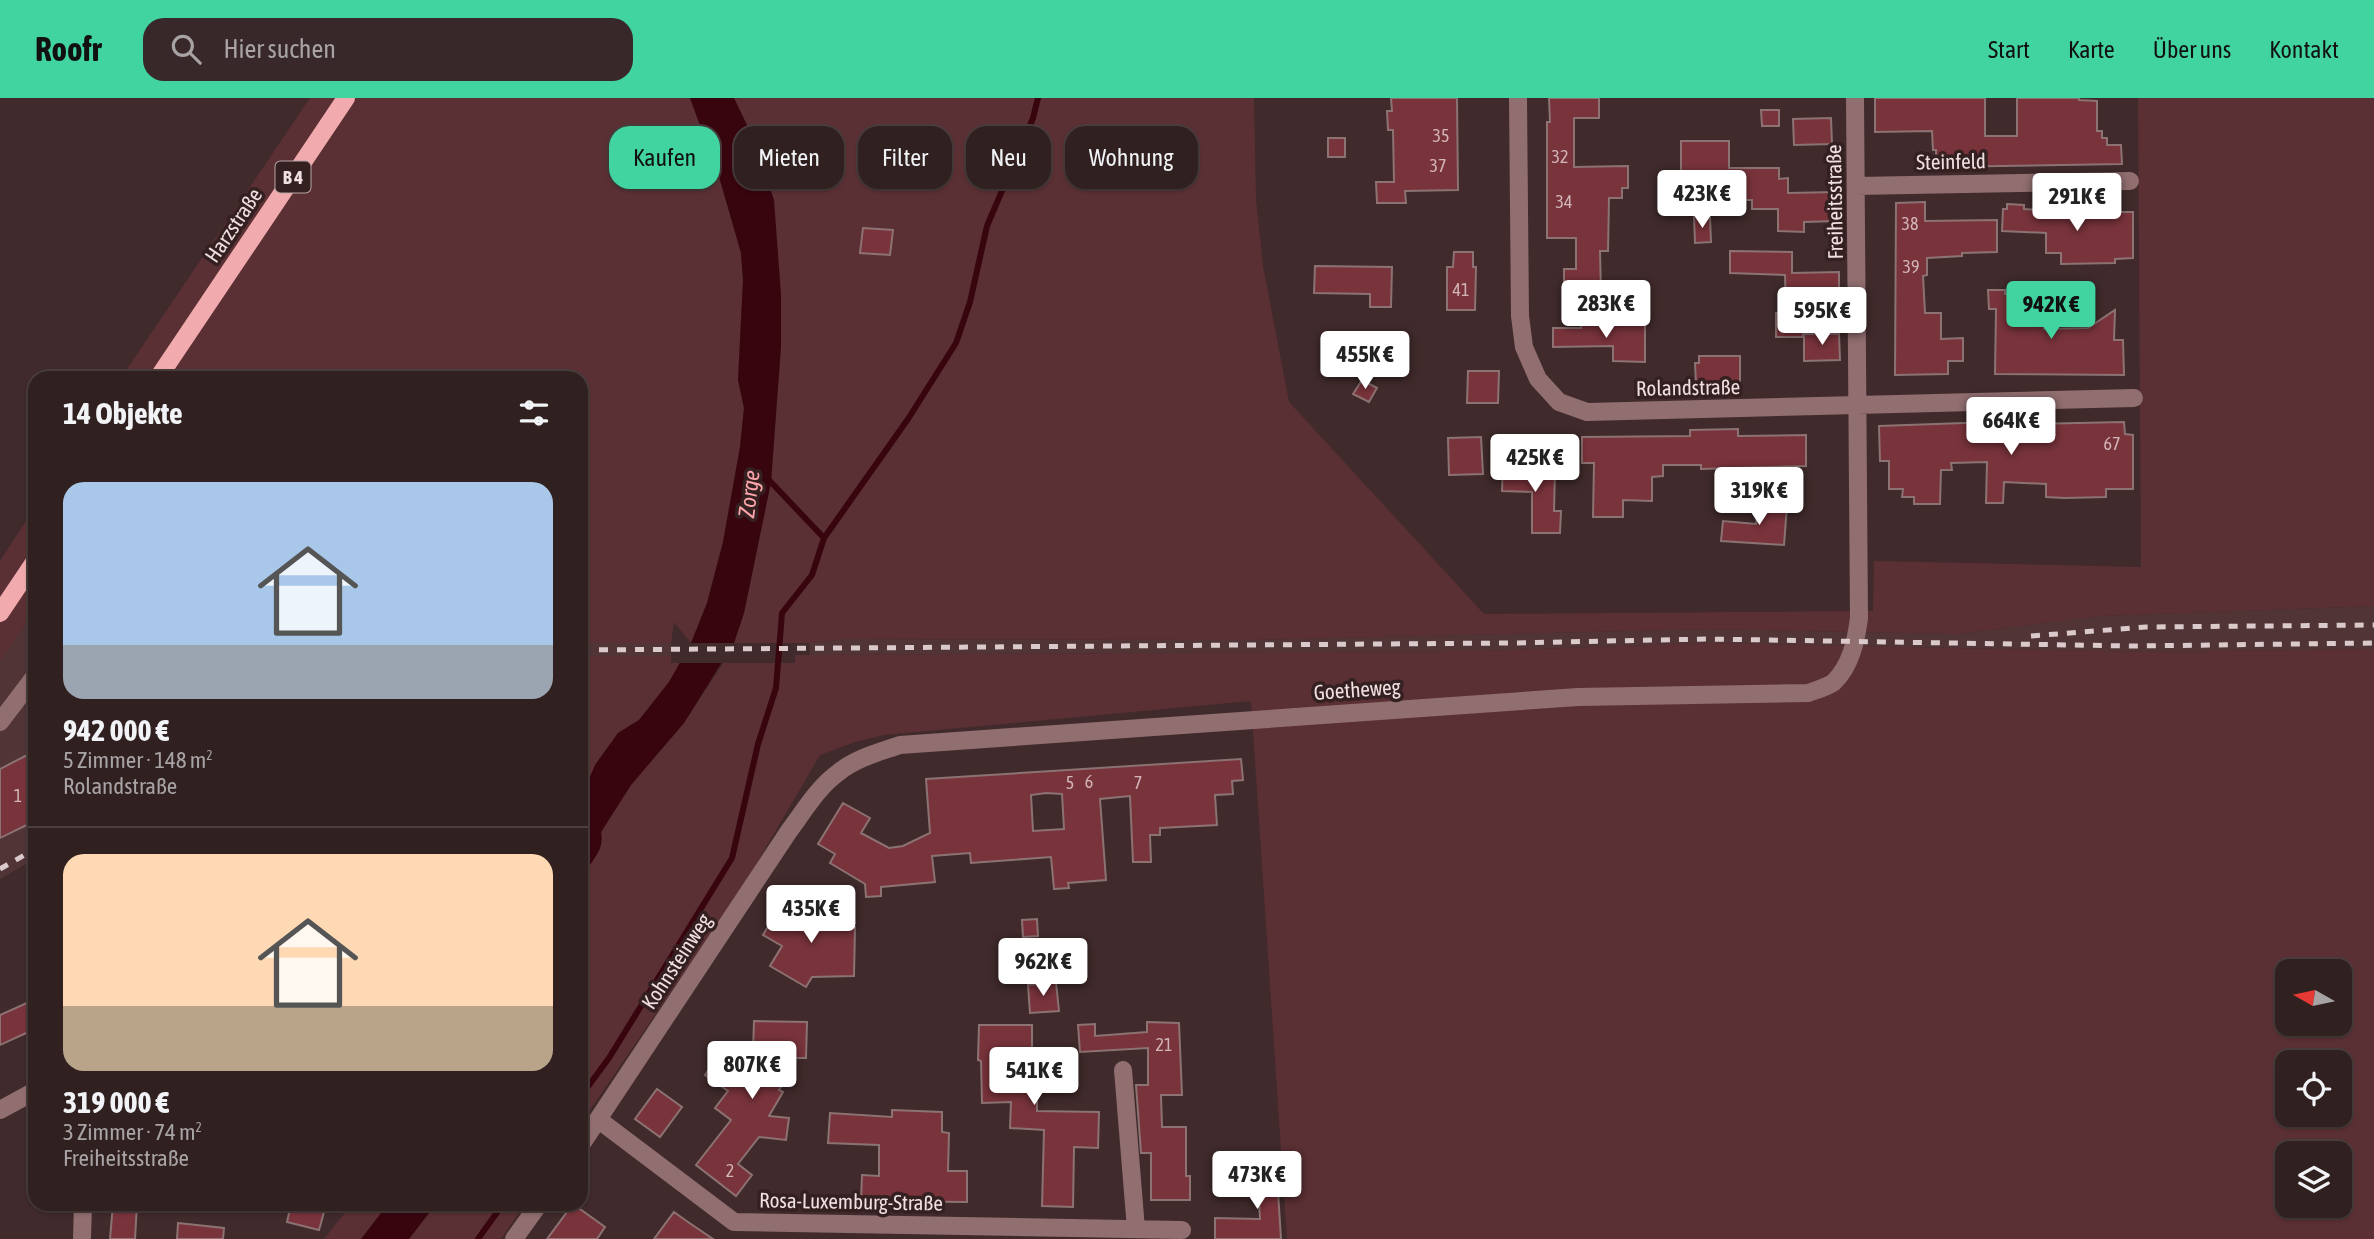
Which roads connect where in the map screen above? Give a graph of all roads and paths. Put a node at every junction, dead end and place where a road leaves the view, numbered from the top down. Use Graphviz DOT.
graph roads {
  1 [pos="346,98"];
  2 [pos="1518,98"];
  3 [pos="1855,98"];
  4 [pos="2130,181"];
  5 [pos="1856,186"];
  6 [pos="163,371"];
  7 [pos="2134,398"];
  8 [pos="1858,406"];
  9 [pos="28,571"];
  10 [pos="0,613"];
  11 [pos="1856,641"];
  12 [pos="28,685"];
  13 [pos="0,722"];
  14 [pos="839,771"];
  15 [pos="1123,1070"];
  16 [pos="28,1095"];
  17 [pos="0,1110"];
  18 [pos="598,1121"];
  19 [pos="588,1135"];
  20 [pos="83,1211"];
  21 [pos="534,1211"];
  22 [pos="1136,1229"];
  23 [pos="1182,1230"];
  24 [pos="82,1239"];
  25 [pos="514,1239"];
  1 -- 6 [label="main road, Harzstraße / B 4"];
  2 -- 8 [label="street, Rolandstraße"];
  3 -- 5 [label="street, Freiheitsstraße"];
  4 -- 5 [label="street, Steinfeld"];
  5 -- 8 [label="street, Freiheitsstraße"];
  7 -- 8 [label="street, Rolandstraße"];
  8 -- 11 [label="street, Freiheitsstraße"];
  9 -- 10 [label="main road"];
  11 -- 14 [label="street, Goetheweg"];
  12 -- 13 [label="street"];
  14 -- 18 [label="street, Kohnsteinweg"];
  15 -- 22 [label="street"];
  16 -- 17 [label="street"];
  18 -- 19 [label="street, Kohnsteinweg"];
  18 -- 22 [label="street, Rosa-Luxemburg-Straße"];
  20 -- 24 [label="street"];
  21 -- 25 [label="street"];
  22 -- 23 [label="street, Rosa-Luxemburg-Straße"];
}
